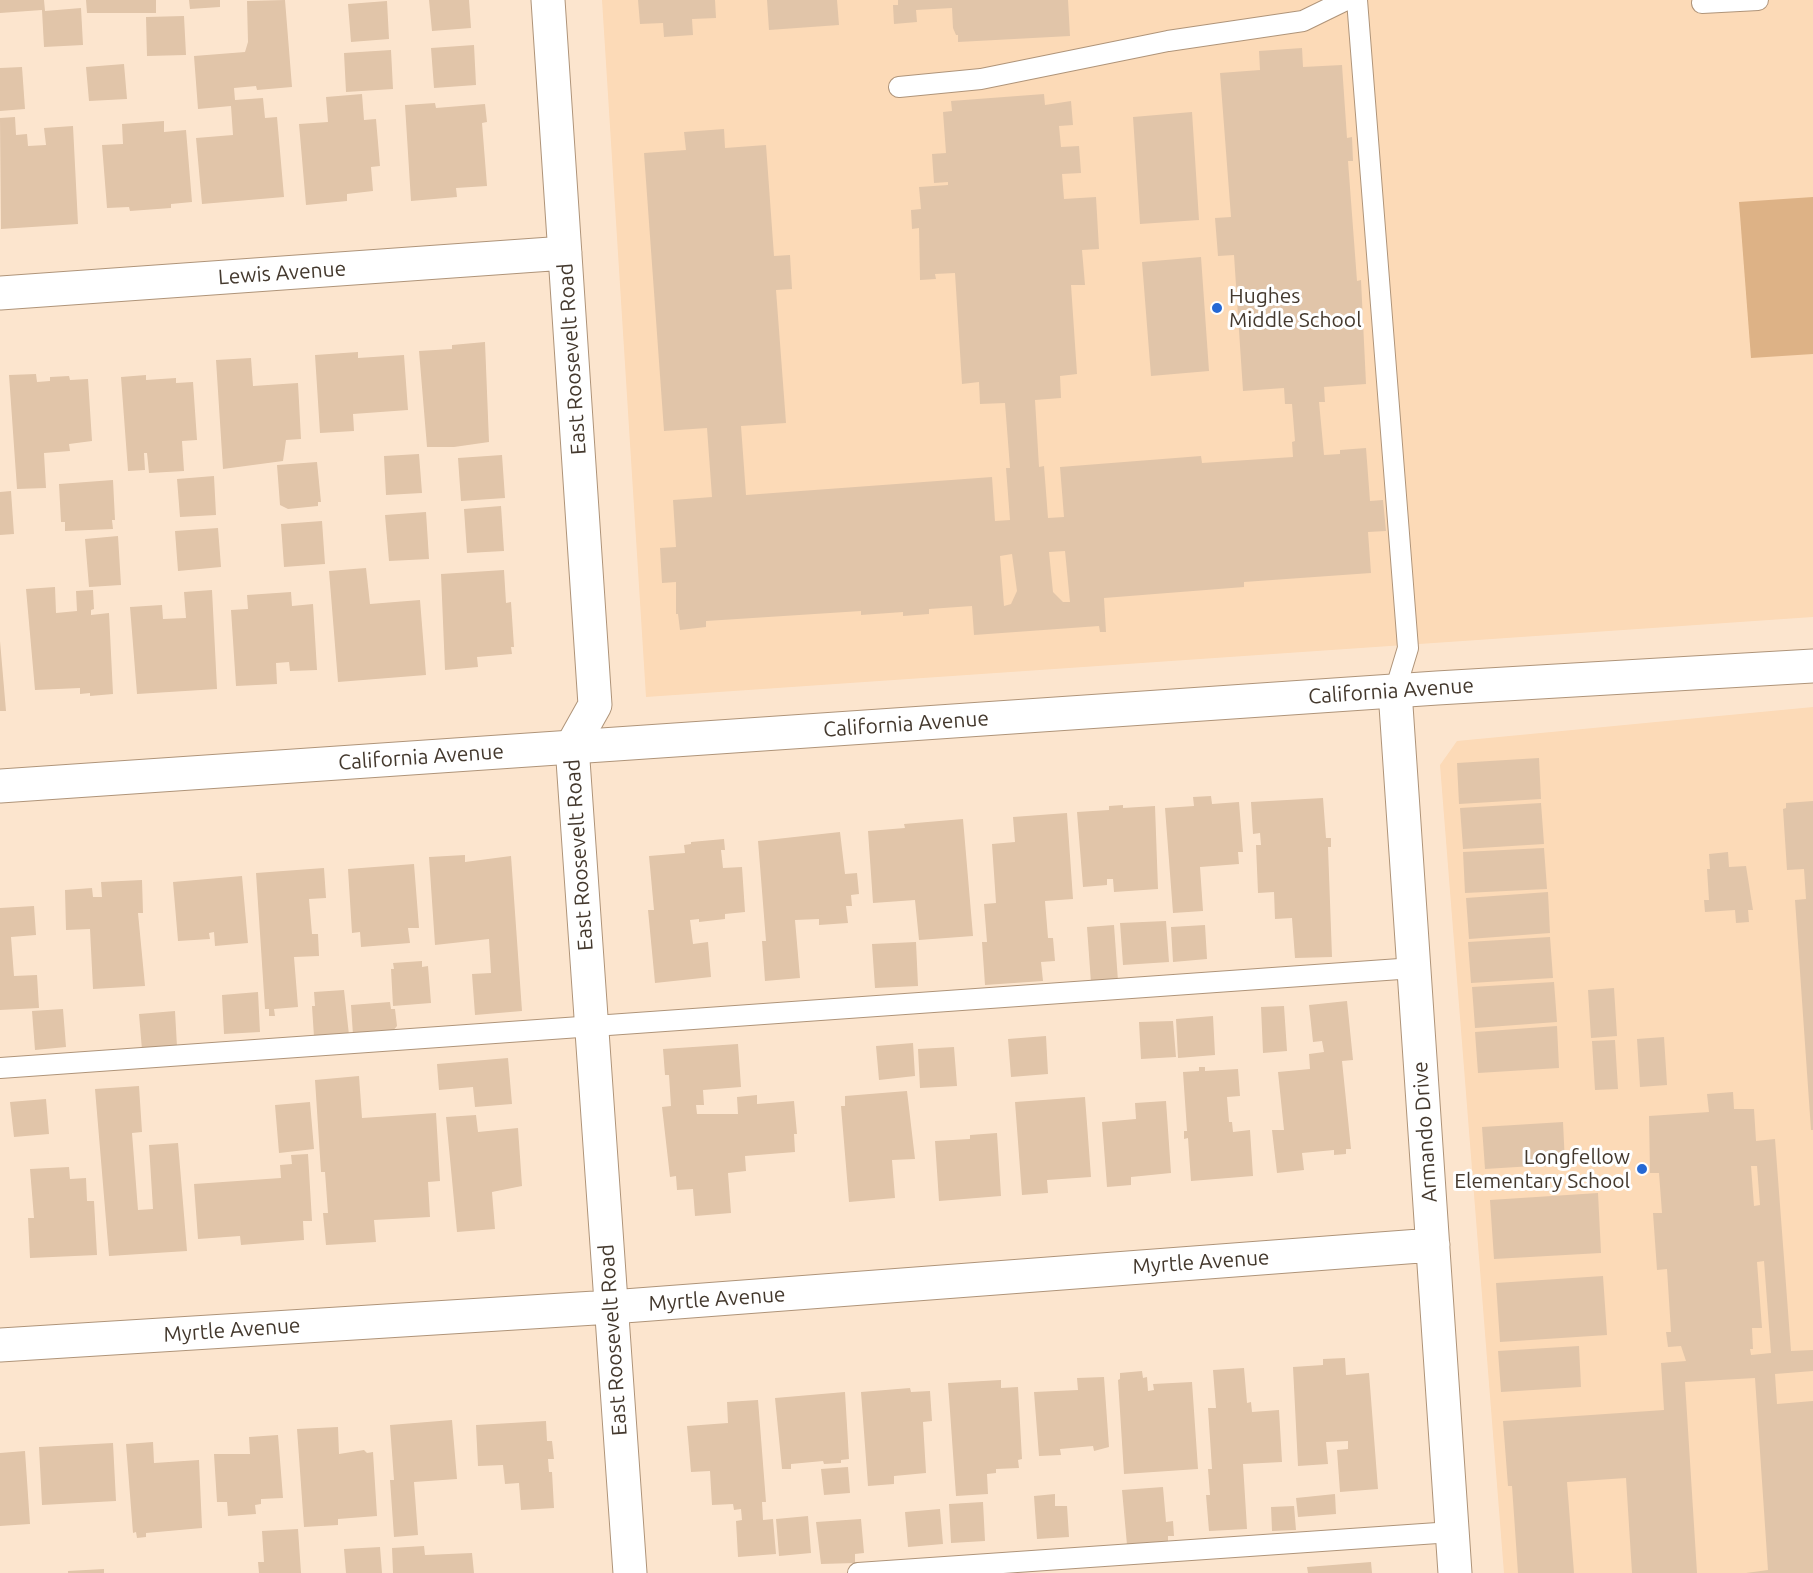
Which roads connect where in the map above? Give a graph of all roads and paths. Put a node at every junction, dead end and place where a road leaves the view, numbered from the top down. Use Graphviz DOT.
graph roads {
  1 [pos="548,0"];
  2 [pos="1346,0"];
  3 [pos="1357,0"];
  4 [pos="1758,0"];
  5 [pos="1702,3"];
  6 [pos="899,87"];
  7 [pos="565,253"];
  8 [pos="0,293"];
  9 [pos="1813,666"];
  10 [pos="1395,692"];
  11 [pos="572,746"];
  12 [pos="0,786"];
  13 [pos="1414,968"];
  14 [pos="591,1027"];
  15 [pos="0,1068"];
  16 [pos="1433,1245"];
  17 [pos="611,1307"];
  18 [pos="0,1345"];
  19 [pos="1452,1532"];
  20 [pos="630,1573"];
  21 [pos="858,1573"];
  22 [pos="1455,1573"];
  1 -- 7 [label="street, East Roosevelt Road"];
  2 -- 6 [label="lane"];
  3 -- 10 [label="lane"];
  4 -- 5 [label="lane"];
  7 -- 8 [label="street, Lewis Avenue"];
  7 -- 11 [label="street, East Roosevelt Road"];
  9 -- 10 [label="street, California Avenue"];
  10 -- 11 [label="street, California Avenue"];
  10 -- 13 [label="street, Armando Drive"];
  11 -- 12 [label="street, California Avenue"];
  11 -- 14 [label="street, East Roosevelt Road"];
  13 -- 14 [label="lane"];
  13 -- 16 [label="street, Armando Drive"];
  14 -- 15 [label="lane"];
  14 -- 17 [label="street, East Roosevelt Road"];
  16 -- 17 [label="street, Myrtle Avenue"];
  16 -- 19 [label="street, Armando Drive"];
  17 -- 18 [label="street, Myrtle Avenue"];
  17 -- 20 [label="street, East Roosevelt Road"];
  19 -- 21 [label="lane"];
  19 -- 22 [label="street, Armando Drive"];
}
